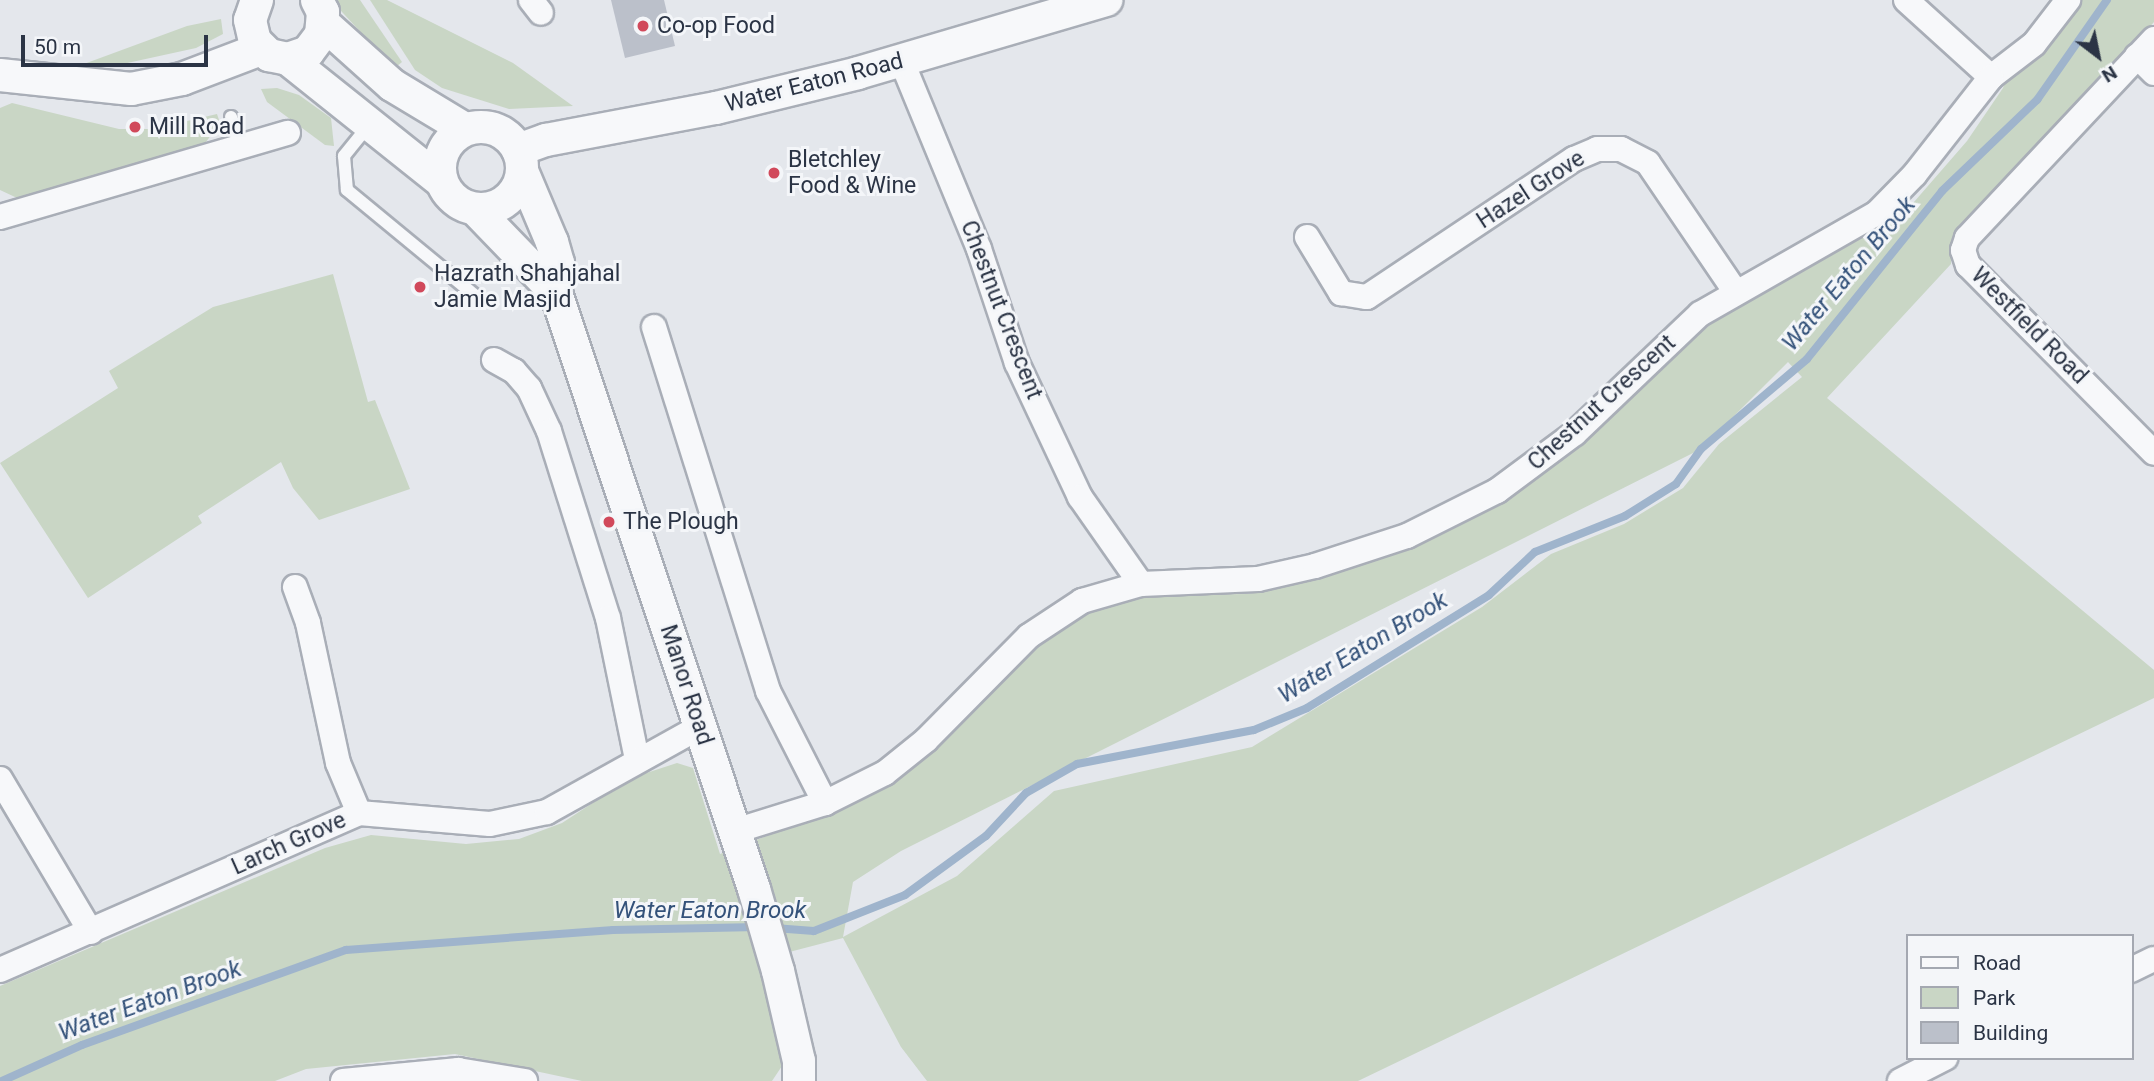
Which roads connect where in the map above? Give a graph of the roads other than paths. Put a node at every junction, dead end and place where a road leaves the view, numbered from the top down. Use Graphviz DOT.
graph roads {
  1 [pos="256,0"];
  2 [pos="1106,0"];
  3 [pos="1906,0"];
  4 [pos="2068,0"];
  5 [pos="320,12"];
  6 [pos="2154,38"];
  7 [pos="274,54"];
  8 [pos="902,62"];
  9 [pos="2146,65"];
  10 [pos="0,75"];
  11 [pos="1991,77"];
  12 [pos="231,117"];
  13 [pos="369,125"];
  14 [pos="465,130"];
  15 [pos="288,133"];
  16 [pos="240,148"];
  17 [pos="520,160"];
  18 [pos="441,181"];
  19 [pos="475,209"];
  20 [pos="0,217"];
  21 [pos="1307,237"];
  22 [pos="1735,291"];
  23 [pos="556,293"];
  24 [pos="478,298"];
  25 [pos="654,327"];
  26 [pos="494,360"];
  27 [pos="2154,453"];
  28 [pos="1141,584"];
  29 [pos="295,587"];
  30 [pos="700,727"];
  31 [pos="637,759"];
  32 [pos="0,779"];
  33 [pos="825,803"];
  34 [pos="359,813"];
  35 [pos="734,831"];
  36 [pos="91,932"];
  37 [pos="2154,959"];
  38 [pos="2133,969"];
  39 [pos="0,970"];
  40 [pos="1941,1060"];
  41 [pos="399,1077"];
  42 [pos="343,1081"];
  43 [pos="525,1081"];
  44 [pos="799,1081"];
  45 [pos="1900,1081"];
  1 -- 7 [label="street"];
  2 -- 8 [label="street, Water Eaton Road"];
  3 -- 11 [label="street"];
  4 -- 11 [label="street, Chestnut Crescent"];
  5 -- 7 [label="street"];
  5 -- 14 [label="street"];
  6 -- 9 [label="street, Westfield Road"];
  7 -- 10 [label="street"];
  7 -- 13 [label="street"];
  8 -- 17 [label="street, Water Eaton Road"];
  8 -- 28 [label="street, Chestnut Crescent"];
  9 -- 27 [label="street, Westfield Road"];
  11 -- 22 [label="street, Chestnut Crescent"];
  12 -- 16 [label="lane"];
  13 -- 18 [label="street"];
  13 -- 24 [label="lane"];
  14 -- 17 [label="street"];
  14 -- 18 [label="street"];
  15 -- 16 [label="street"];
  16 -- 20 [label="street"];
  17 -- 19 [label="street"];
  17 -- 23 [label="street, Manor Road"];
  18 -- 19 [label="street"];
  19 -- 23 [label="street, Manor Road"];
  21 -- 22 [label="street, Hazel Grove"];
  22 -- 28 [label="street, Chestnut Crescent"];
  23 -- 30 [label="street, Manor Road"];
  25 -- 33 [label="street"];
  26 -- 31 [label="street"];
  28 -- 33 [label="street, Chestnut Crescent"];
  29 -- 34 [label="street"];
  30 -- 31 [label="street, Larch Grove"];
  30 -- 35 [label="street, Manor Road"];
  31 -- 34 [label="street, Larch Grove"];
  32 -- 36 [label="street"];
  33 -- 35 [label="street, Chestnut Crescent"];
  34 -- 36 [label="street, Larch Grove"];
  35 -- 44 [label="street, Manor Road"];
  36 -- 39 [label="street, Larch Grove"];
  37 -- 38 [label="street"];
  40 -- 45 [label="street"];
  41 -- 42 [label="street"];
  41 -- 43 [label="street"];
}
